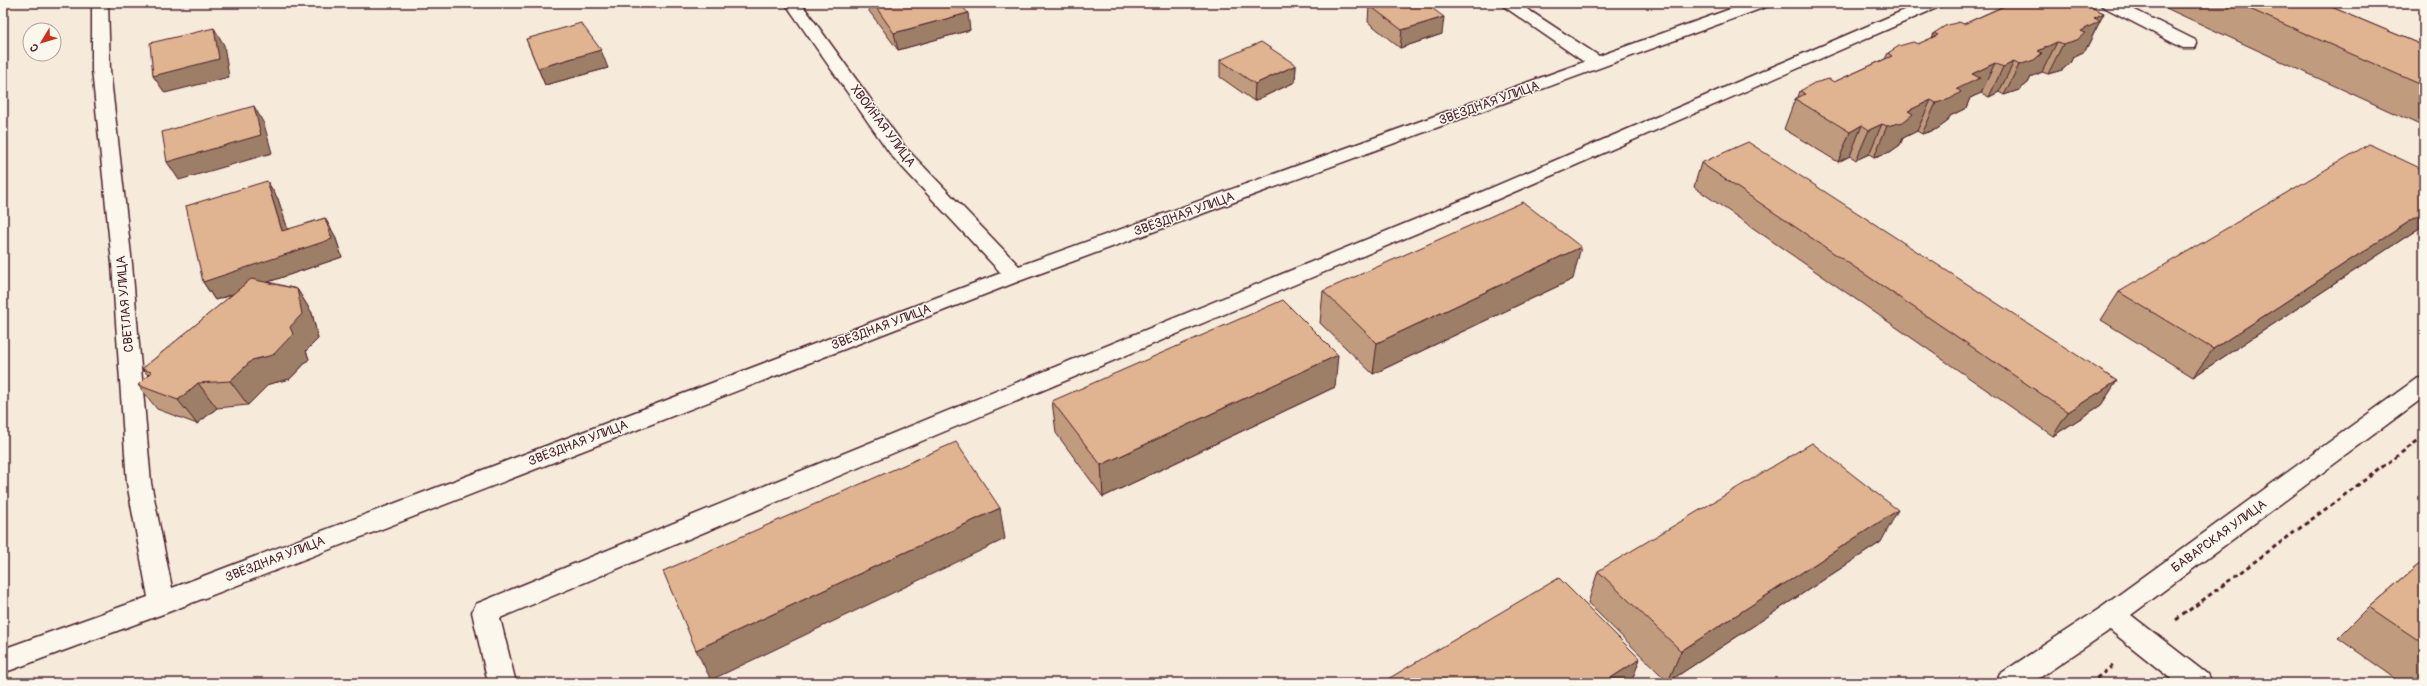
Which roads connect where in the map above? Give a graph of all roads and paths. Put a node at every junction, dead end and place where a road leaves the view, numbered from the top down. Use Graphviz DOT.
graph roads {
  1 [pos="100,3"];
  2 [pos="793,3"];
  3 [pos="1507,3"];
  4 [pos="1762,3"];
  5 [pos="1935,3"];
  6 [pos="2108,3"];
  7 [pos="2189,44"];
  8 [pos="1598,63"];
  9 [pos="1016,275"];
  10 [pos="2424,384"];
  11 [pos="2424,436"];
  12 [pos="162,603"];
  13 [pos="2111,615"];
  14 [pos="2146,642"];
  15 [pos="3,661"];
  16 [pos="502,683"];
  17 [pos="2010,683"];
  18 [pos="2090,683"];
  19 [pos="2197,683"];
  1 -- 12 [label="street, СВЕТЛАЯ УЛИЦА"];
  2 -- 9 [label="street, ХВОЙНАЯ УЛИЦА"];
  3 -- 8 [label="street"];
  4 -- 8 [label="street, ЗВЁЗДНАЯ УЛИЦА"];
  5 -- 16 [label="street"];
  6 -- 7 [label="street"];
  8 -- 9 [label="street, ЗВЁЗДНАЯ УЛИЦА"];
  9 -- 12 [label="street, ЗВЁЗДНАЯ УЛИЦА"];
  10 -- 13 [label="street, БАВАРСКАЯ УЛИЦА"];
  11 -- 14 [label="path"];
  12 -- 15 [label="street, ЗВЁЗДНАЯ УЛИЦА"];
  13 -- 14 [label="street"];
  13 -- 17 [label="street, БАВАРСКАЯ УЛИЦА"];
  14 -- 18 [label="path"];
  14 -- 19 [label="street"];
}
